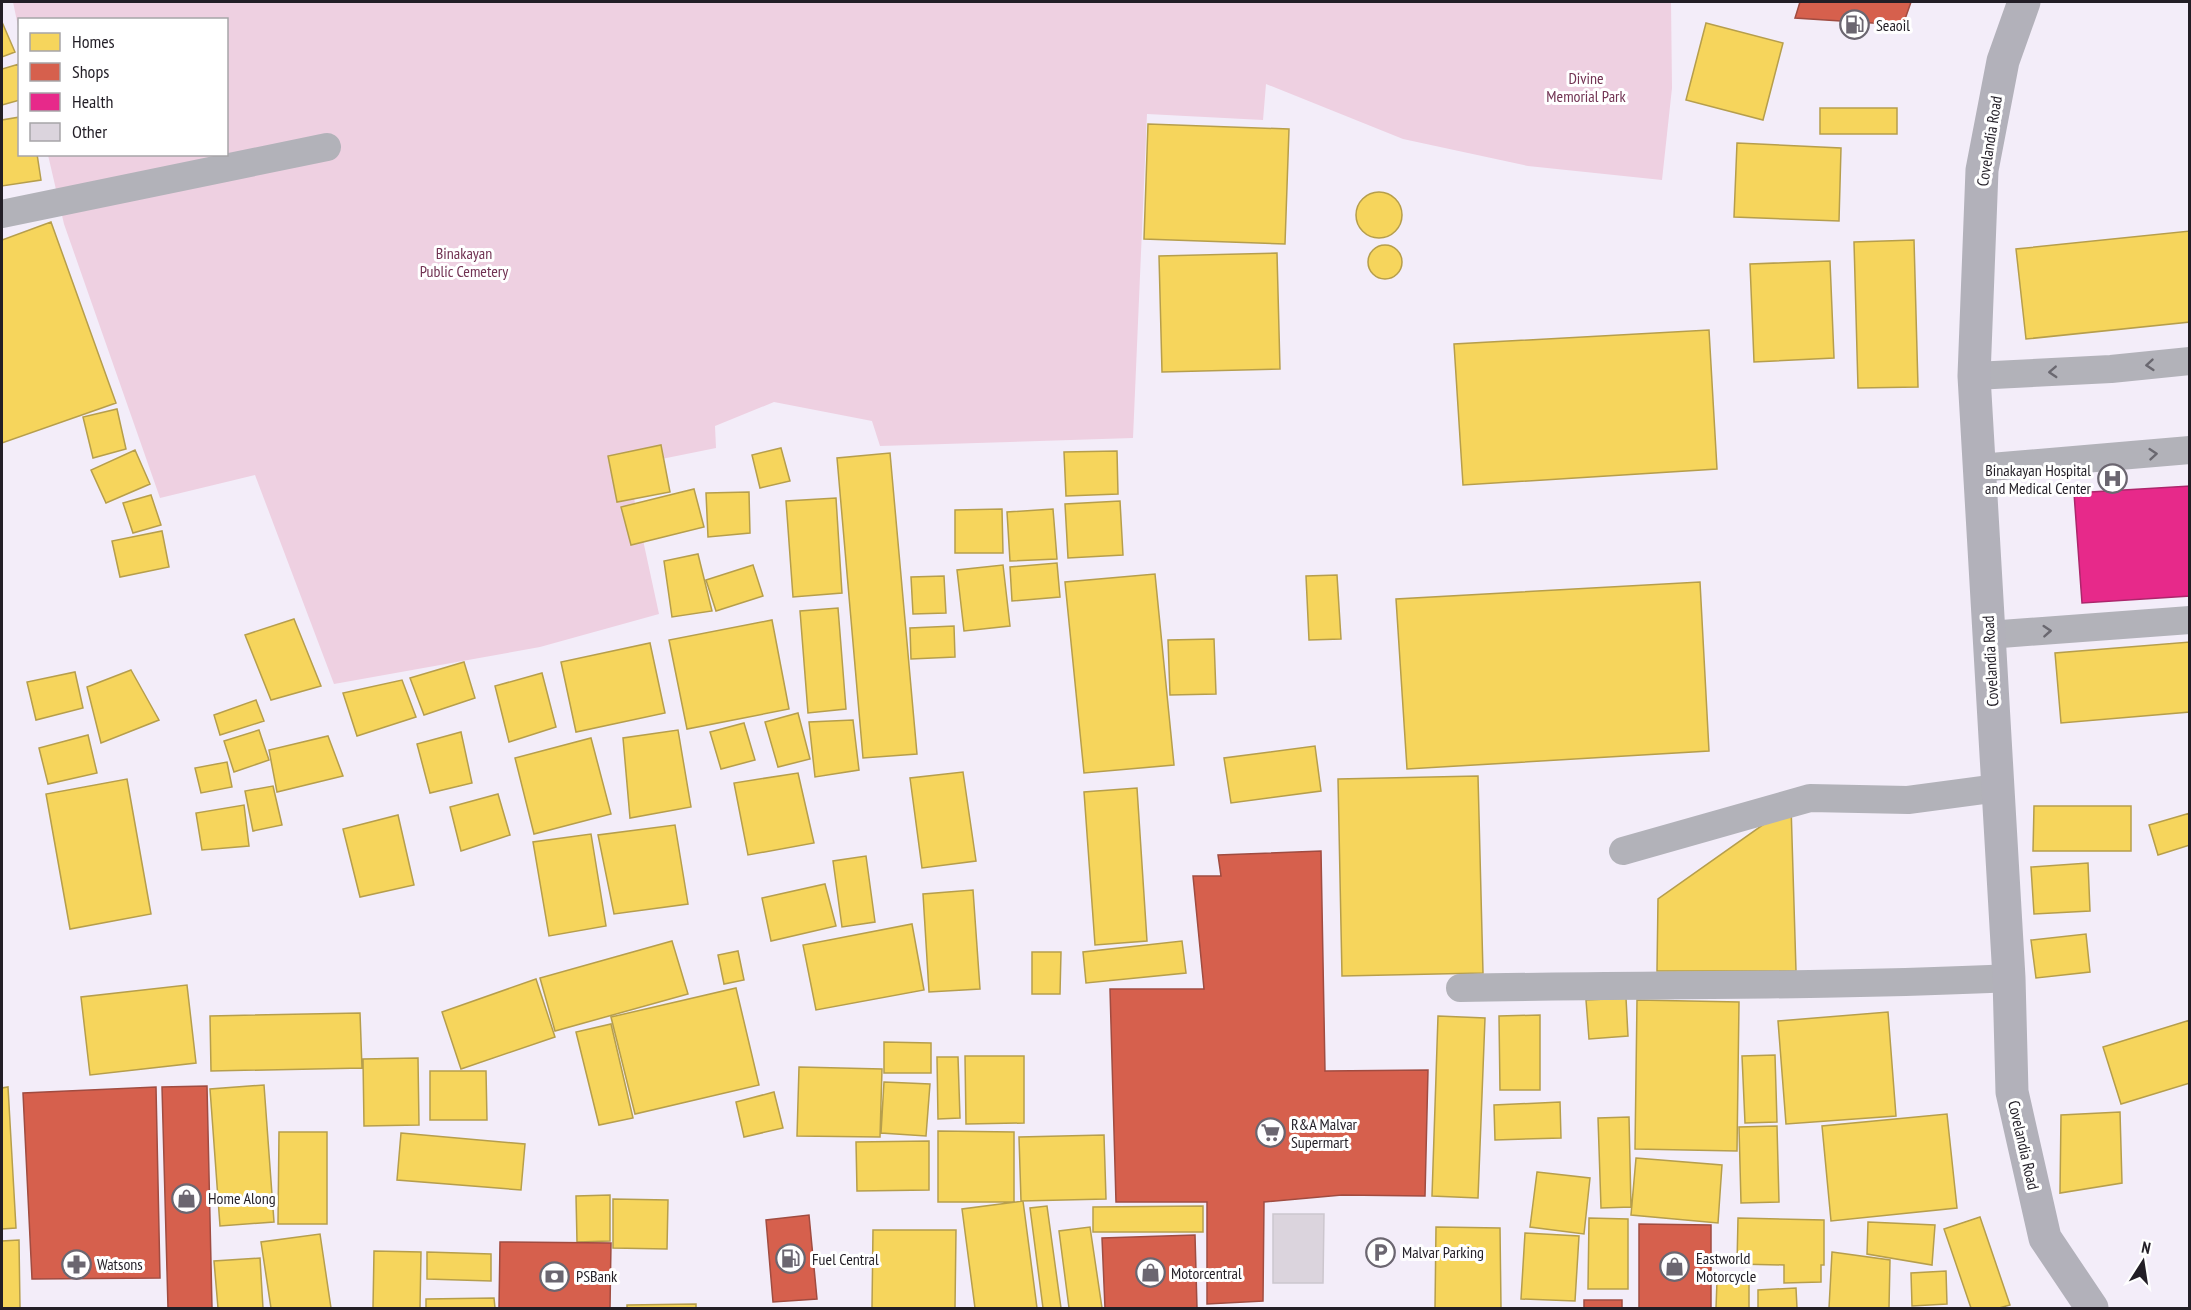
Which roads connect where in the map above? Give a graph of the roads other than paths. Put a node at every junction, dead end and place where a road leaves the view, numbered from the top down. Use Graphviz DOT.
graph roads {
  1 [pos="2024,2"];
  2 [pos="327,147"];
  3 [pos="2,214"];
  4 [pos="2190,361"];
  5 [pos="1974,376"];
  6 [pos="2190,450"];
  7 [pos="1979,468"];
  8 [pos="2190,620"];
  9 [pos="1988,635"];
  10 [pos="1998,788"];
  11 [pos="1623,850"];
  12 [pos="2009,978"];
  13 [pos="1460,988"];
  14 [pos="2092,1308"];
  1 -- 5 [label="main road, Covelandia Road"];
  2 -- 3 [label="lane"];
  4 -- 5 [label="lane, one-way"];
  5 -- 7 [label="main road, Covelandia Road"];
  7 -- 6 [label="lane, one-way"];
  7 -- 9 [label="main road, Covelandia Road"];
  9 -- 8 [label="lane, one-way"];
  9 -- 10 [label="main road, Covelandia Road"];
  10 -- 11 [label="lane"];
  10 -- 12 [label="main road, Covelandia Road"];
  12 -- 13 [label="lane"];
  12 -- 14 [label="main road, Covelandia Road"];
}
